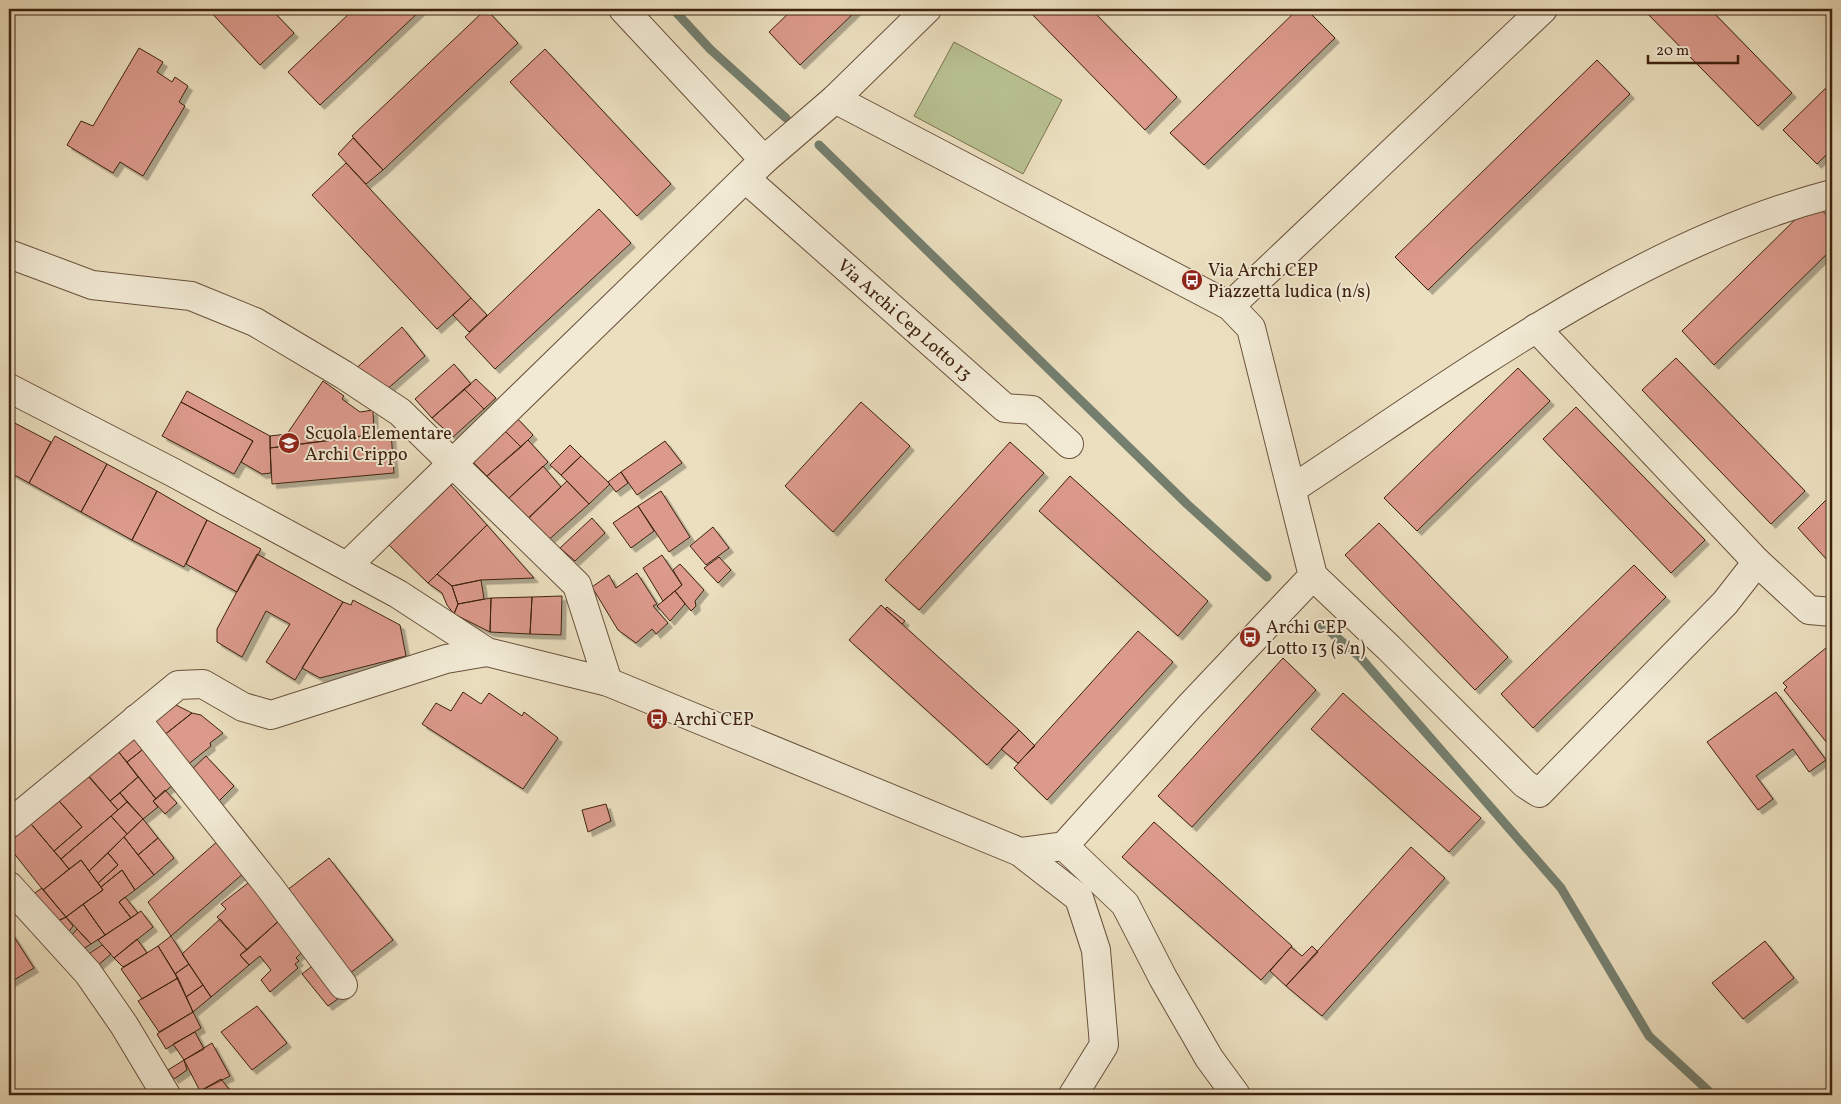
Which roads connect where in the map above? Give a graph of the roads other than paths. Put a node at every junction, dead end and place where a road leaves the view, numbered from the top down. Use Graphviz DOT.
graph roads {
  1 [pos="623,9"];
  2 [pos="927,9"];
  3 [pos="1543,9"];
  4 [pos="835,99"];
  5 [pos="755,170"];
  6 [pos="1832,194"];
  7 [pos="9,254"];
  8 [pos="1230,306"];
  9 [pos="1536,328"];
  10 [pos="9,388"];
  11 [pos="1069,444"];
  12 [pos="453,463"];
  13 [pos="1292,489"];
  14 [pos="1757,562"];
  15 [pos="347,566"];
  16 [pos="1313,576"];
  17 [pos="1832,612"];
  18 [pos="456,631"];
  19 [pos="487,652"];
  20 [pos="446,659"];
  21 [pos="608,682"];
  22 [pos="136,719"];
  23 [pos="9,824"];
  24 [pos="1064,846"];
  25 [pos="1020,852"];
  26 [pos="9,886"];
  27 [pos="343,984"];
  28 [pos="166,1095"];
  29 [pos="1073,1095"];
  30 [pos="1236,1095"];
  1 -- 5 [label="street, Via Archi Cep Lotto 13"];
  2 -- 4 [label="street"];
  3 -- 8 [label="street"];
  4 -- 5 [label="street"];
  4 -- 8 [label="street"];
  5 -- 11 [label="street, Via Archi Cep Lotto 13"];
  5 -- 12 [label="street"];
  6 -- 9 [label="street"];
  7 -- 12 [label="street"];
  8 -- 13 [label="street"];
  9 -- 13 [label="street"];
  9 -- 14 [label="street"];
  10 -- 15 [label="street"];
  12 -- 15 [label="street"];
  12 -- 21 [label="street"];
  13 -- 16 [label="street"];
  14 -- 16 [label="street"];
  14 -- 17 [label="street"];
  15 -- 18 [label="street"];
  16 -- 24 [label="street"];
  18 -- 19 [label="street"];
  18 -- 20 [label="street"];
  19 -- 20 [label="street"];
  19 -- 21 [label="street"];
  20 -- 22 [label="street"];
  21 -- 25 [label="street"];
  22 -- 23 [label="street"];
  22 -- 27 [label="street"];
  24 -- 25 [label="street"];
  24 -- 30 [label="street"];
  25 -- 29 [label="street"];
  26 -- 28 [label="street"];
}
